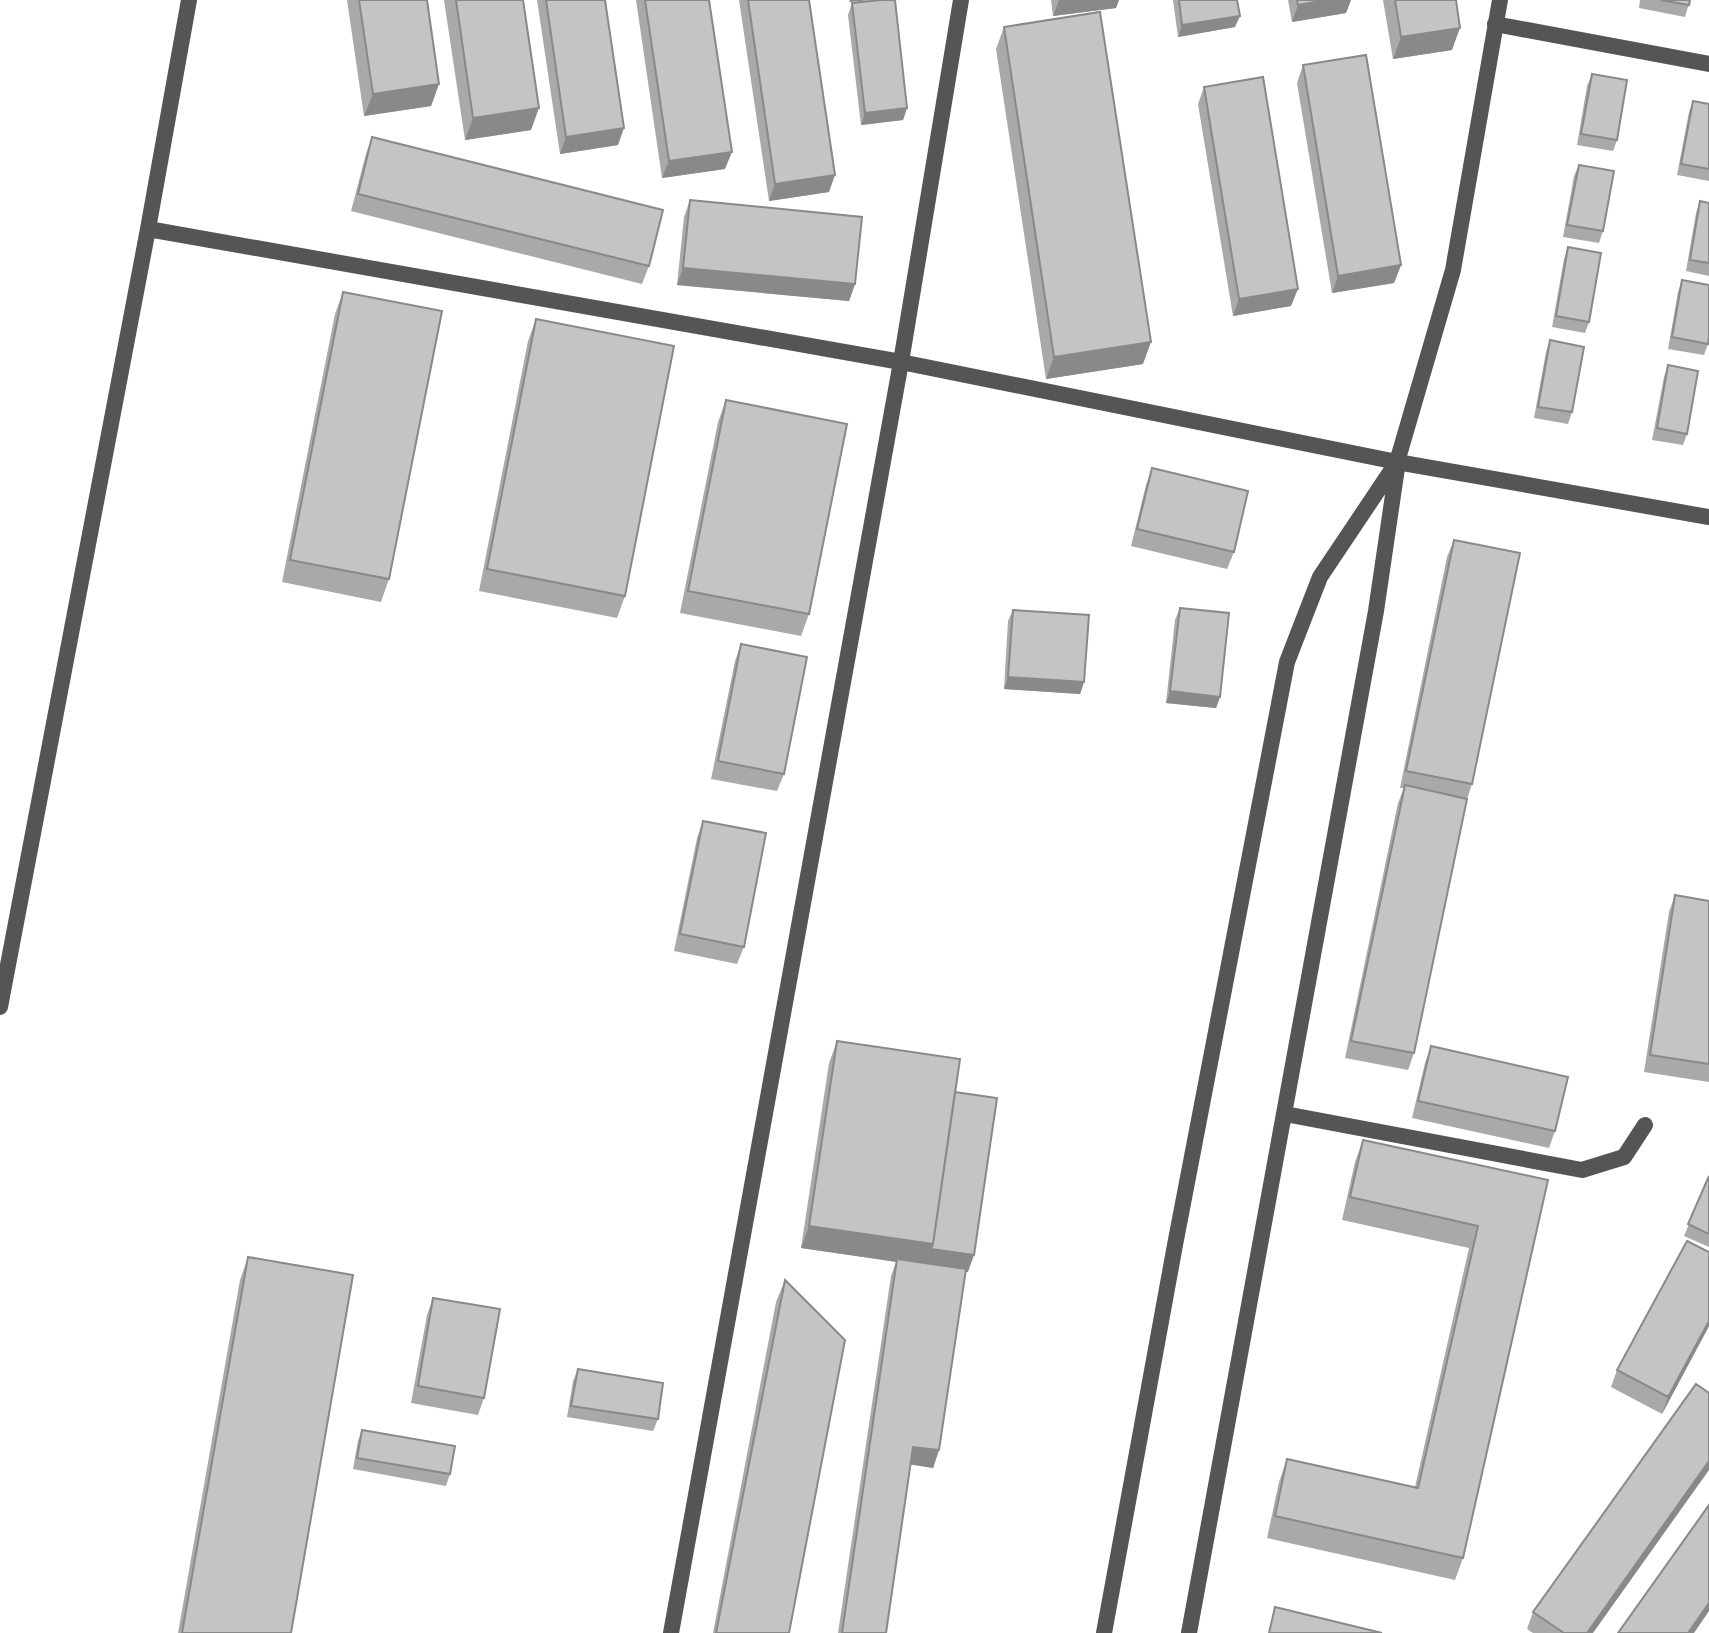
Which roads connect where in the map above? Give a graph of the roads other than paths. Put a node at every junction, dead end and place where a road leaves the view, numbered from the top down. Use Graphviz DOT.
graph roads {
  1 [pos="189,0"];
  2 [pos="961,0"];
  3 [pos="1500,0"];
  4 [pos="1495,24"];
  5 [pos="1709,64"];
  6 [pos="148,229"];
  7 [pos="901,362"];
  8 [pos="1397,462"];
  9 [pos="1709,517"];
  10 [pos="0,1007"];
  11 [pos="1285,1114"];
  12 [pos="1645,1125"];
  13 [pos="671,1633"];
  14 [pos="1104,1633"];
  15 [pos="1189,1633"];
  1 -- 6 [label="lane"];
  2 -- 7 [label="lane"];
  3 -- 4 [label="lane"];
  4 -- 5 [label="lane"];
  4 -- 8 [label="lane"];
  6 -- 7 [label="lane"];
  6 -- 10 [label="lane"];
  7 -- 8 [label="lane"];
  7 -- 13 [label="lane"];
  8 -- 9 [label="lane"];
  8 -- 11 [label="lane"];
  8 -- 14 [label="lane"];
  11 -- 12 [label="lane"];
  11 -- 15 [label="lane"];
}
